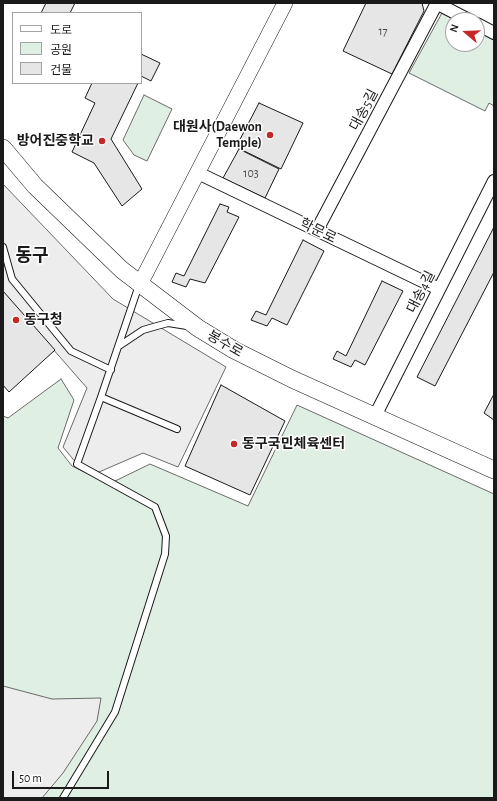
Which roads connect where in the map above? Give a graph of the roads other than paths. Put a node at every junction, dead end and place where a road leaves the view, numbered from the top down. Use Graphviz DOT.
graph roads {
  1 [pos="285,3"];
  2 [pos="437,3"];
  3 [pos="454,12"];
  4 [pos="3,148"];
  5 [pos="198,173"];
  6 [pos="494,181"];
  7 [pos="317,230"];
  8 [pos="3,247"];
  9 [pos="140,284"];
  10 [pos="439,289"];
  11 [pos="198,328"];
  12 [pos="119,346"];
  13 [pos="110,370"];
  14 [pos="101,396"];
  15 [pos="374,416"];
  16 [pos="177,429"];
  17 [pos="494,470"];
  18 [pos="63,798"];
  1 -- 5 [label="street"];
  2 -- 3 [label="street"];
  2 -- 7 [label="street, 대송5길"];
  4 -- 9 [label="main road, 봉수로"];
  5 -- 7 [label="street, 학문로"];
  5 -- 9 [label="street"];
  6 -- 10 [label="street, 대송4길"];
  7 -- 10 [label="street, 학문로"];
  8 -- 13 [label="lane"];
  9 -- 11 [label="main road, 봉수로"];
  9 -- 12 [label="lane"];
  10 -- 15 [label="street, 대송4길"];
  11 -- 12 [label="lane"];
  11 -- 15 [label="main road, 봉수로"];
  12 -- 13 [label="lane"];
  13 -- 14 [label="lane"];
  14 -- 16 [label="lane"];
  14 -- 18 [label="lane"];
  15 -- 17 [label="main road, 봉수로"];
}
